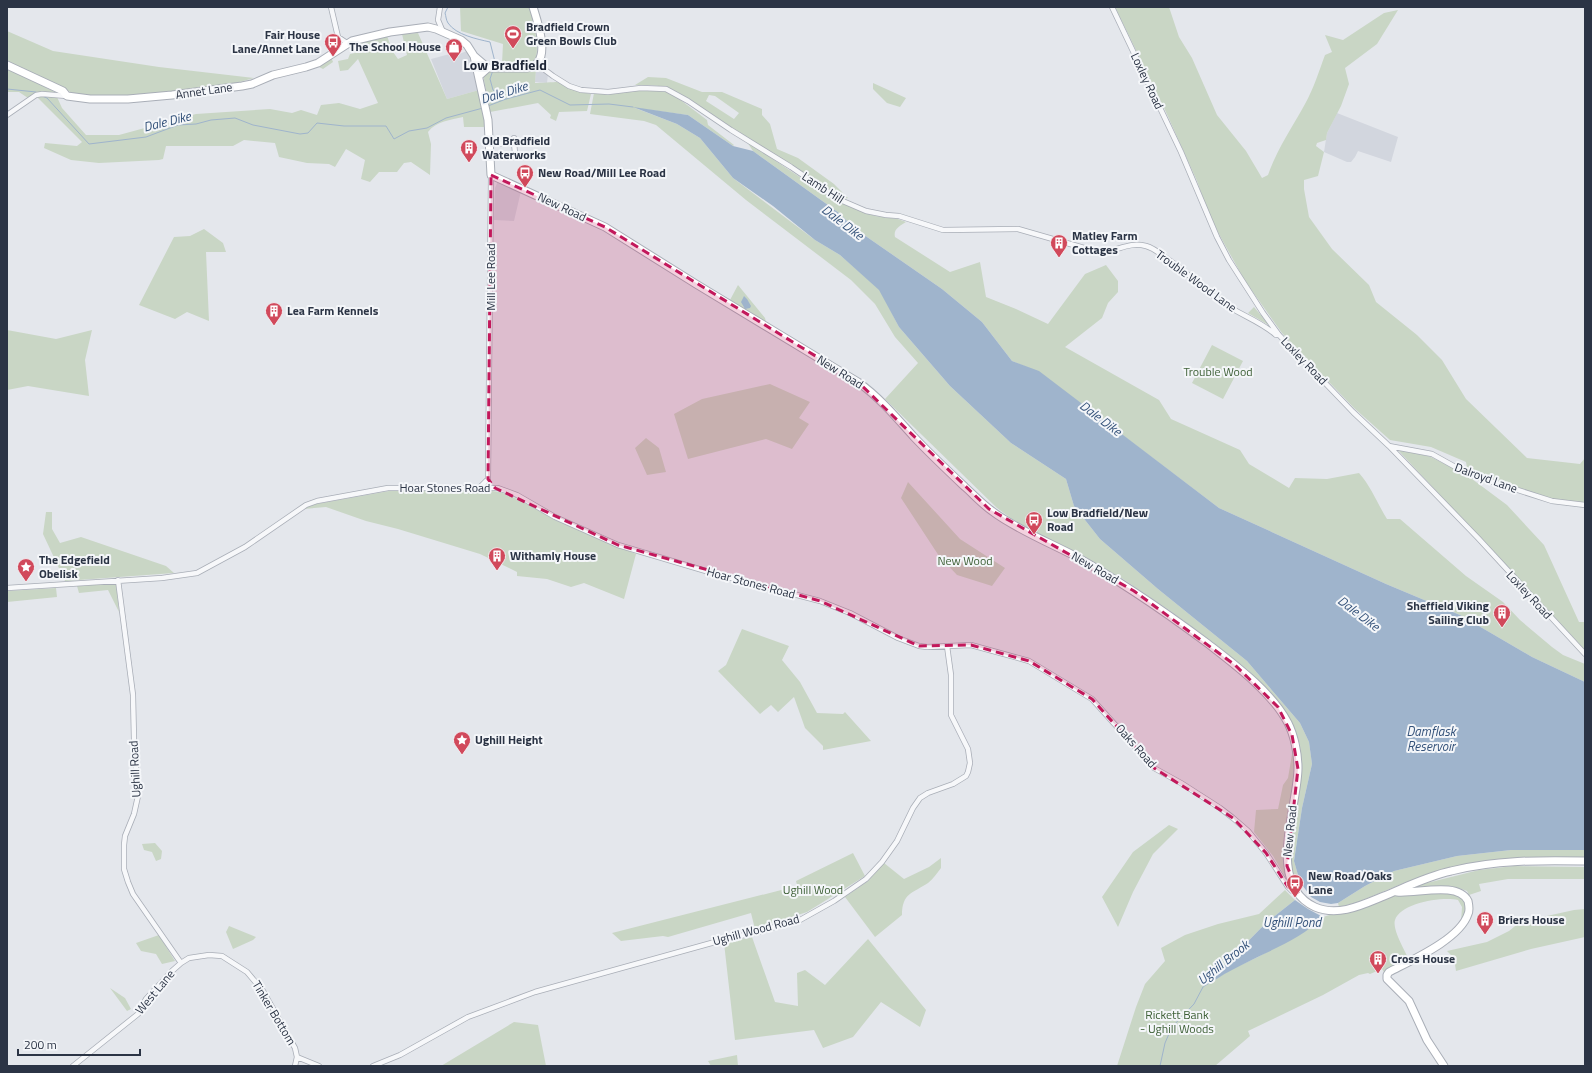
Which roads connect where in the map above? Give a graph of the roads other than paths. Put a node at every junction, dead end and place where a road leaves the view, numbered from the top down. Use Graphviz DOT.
graph roads {
  1 [pos="331,7"];
  2 [pos="440,7"];
  3 [pos="533,7"];
  4 [pos="1112,7"];
  5 [pos="438,20"];
  6 [pos="428,27"];
  7 [pos="443,32"];
  8 [pos="338,37"];
  9 [pos="347,43"];
  10 [pos="336,50"];
  11 [pos="474,56"];
  12 [pos="538,64"];
  13 [pos="7,65"];
  14 [pos="489,68"];
  15 [pos="479,76"];
  16 [pos="67,96"];
  17 [pos="7,115"];
  18 [pos="491,144"];
  19 [pos="515,153"];
  20 [pos="492,175"];
  21 [pos="1131,244"];
  22 [pos="1279,335"];
  23 [pos="1389,446"];
  24 [pos="488,479"];
  25 [pos="480,487"];
  26 [pos="495,488"];
  27 [pos="1585,505"];
  28 [pos="118,580"];
  29 [pos="7,588"];
  30 [pos="947,646"];
  31 [pos="1585,654"];
  32 [pos="1585,861"];
  33 [pos="1395,891"];
  34 [pos="1298,892"];
  35 [pos="181,963"];
  36 [pos="297,1057"];
  37 [pos="73,1066"];
  38 [pos="295,1066"];
  39 [pos="319,1066"];
  40 [pos="374,1066"];
  41 [pos="1444,1066"];
  1 -- 8 [label="street"];
  2 -- 5 [label="street"];
  3 -- 12 [label="street"];
  4 -- 22 [label="street, Loxley Road"];
  5 -- 6 [label="street"];
  5 -- 7 [label="street"];
  6 -- 7 [label="street"];
  6 -- 9 [label="street, Annet Lane"];
  7 -- 11 [label="street"];
  8 -- 9 [label="street"];
  8 -- 10 [label="street"];
  9 -- 10 [label="street, Annet Lane"];
  10 -- 16 [label="street, Annet Lane"];
  11 -- 14 [label="street"];
  11 -- 15 [label="street, Mill Lee Road"];
  12 -- 14 [label="street"];
  12 -- 21 [label="street, Lamb Hill"];
  13 -- 16 [label="street"];
  14 -- 15 [label="street"];
  15 -- 18 [label="street, Mill Lee Road"];
  16 -- 17 [label="street"];
  18 -- 19 [label="street"];
  18 -- 20 [label="street, Mill Lee Road"];
  20 -- 24 [label="street, Mill Lee Road"];
  20 -- 34 [label="street, New Road"];
  21 -- 22 [label="street, Trouble Wood Lane"];
  22 -- 23 [label="street, Loxley Road"];
  23 -- 27 [label="street, Dalroyd Lane"];
  23 -- 31 [label="street, Loxley Road"];
  24 -- 25 [label="street"];
  24 -- 26 [label="street"];
  25 -- 26 [label="street, Hoar Stones Road"];
  25 -- 28 [label="street, Hoar Stones Road"];
  26 -- 30 [label="street, Hoar Stones Road"];
  28 -- 29 [label="street, Hoar Stones Road"];
  28 -- 35 [label="street, Ughill Road"];
  30 -- 34 [label="street, Oaks Road"];
  30 -- 40 [label="street, Ughill Wood Road"];
  32 -- 33 [label="street, New Road"];
  33 -- 34 [label="street, New Road"];
  33 -- 41 [label="street"];
  35 -- 36 [label="street, Tinker Bottom"];
  35 -- 37 [label="street, West Lane"];
  36 -- 38 [label="street"];
  36 -- 39 [label="street"];
}
